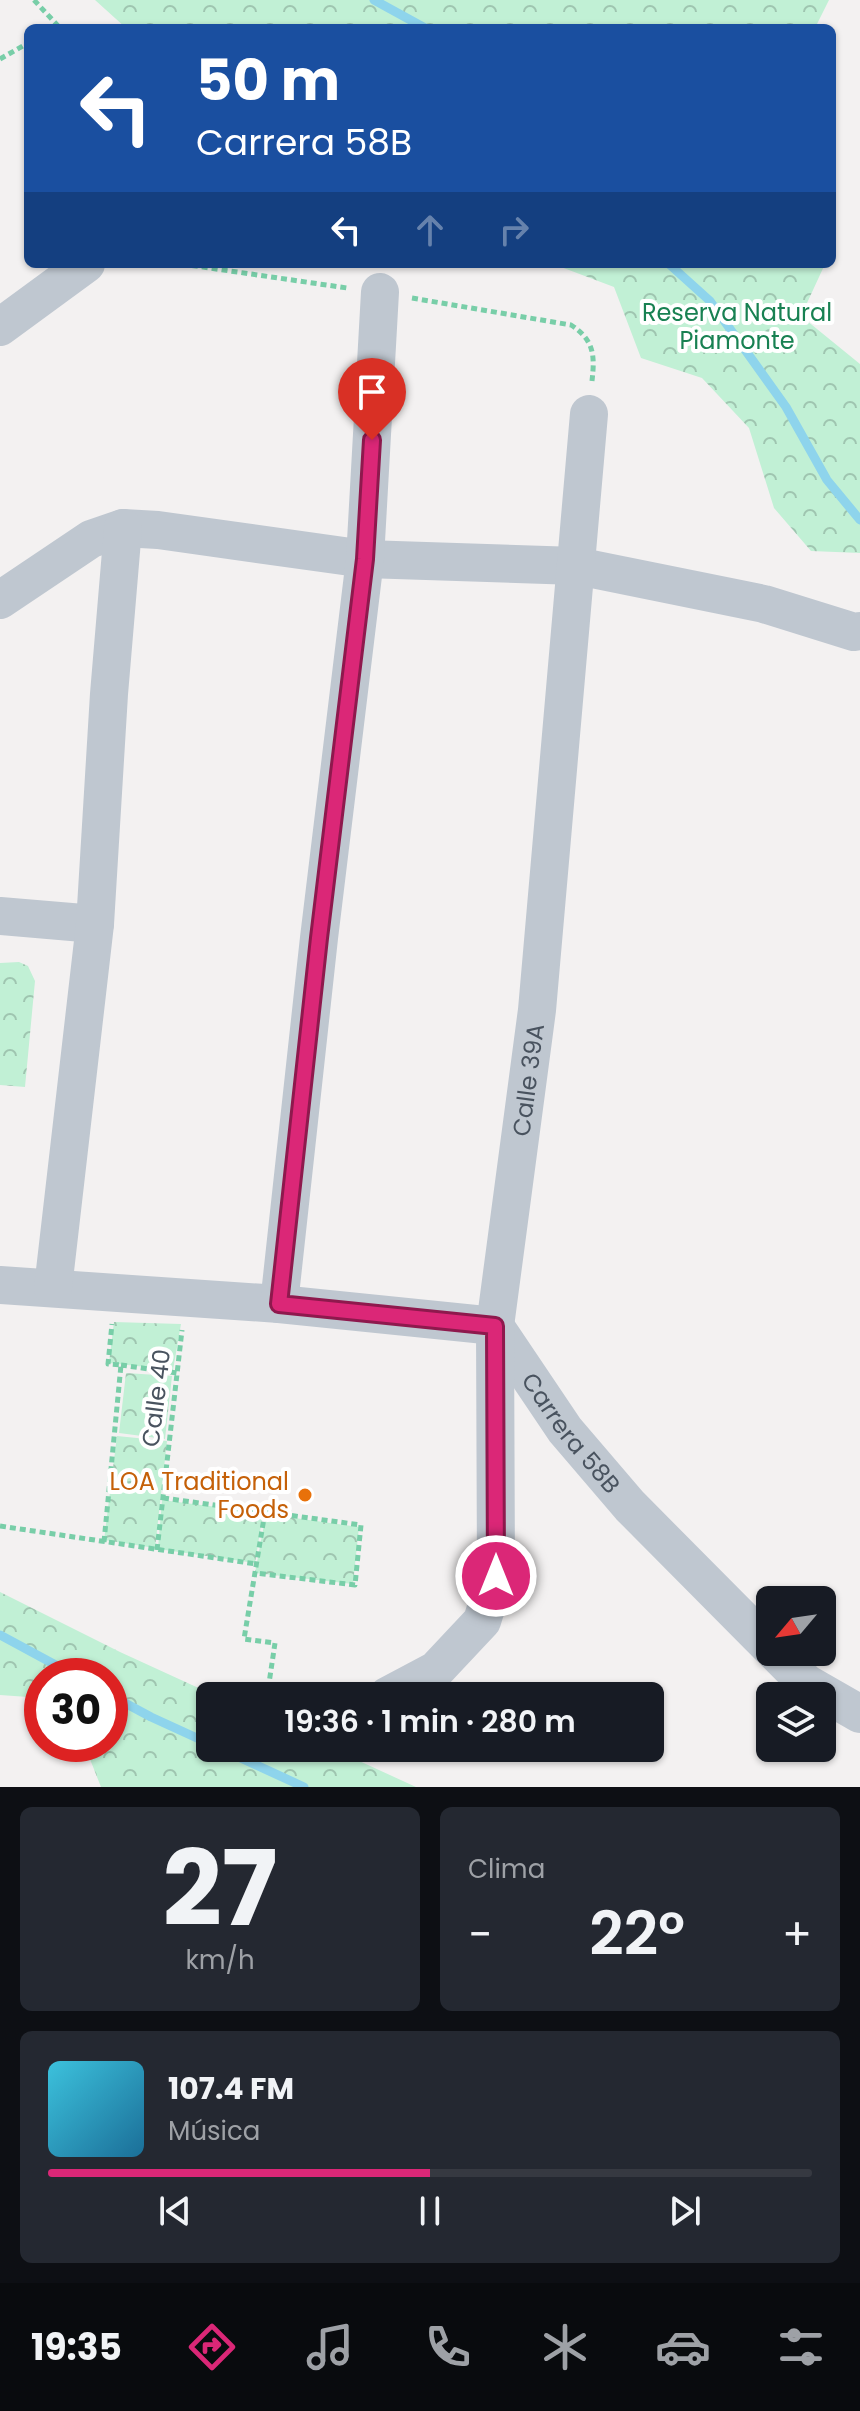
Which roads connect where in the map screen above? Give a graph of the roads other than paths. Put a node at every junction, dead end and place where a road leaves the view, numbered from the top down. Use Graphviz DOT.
graph roads {
  1 [pos="81,268"];
  2 [pos="380,292"];
  3 [pos="0,327"];
  4 [pos="589,414"];
  5 [pos="123,528"];
  6 [pos="365,559"];
  7 [pos="577,566"];
  8 [pos="0,600"];
  9 [pos="860,631"];
  10 [pos="0,916"];
  11 [pos="95,924"];
  12 [pos="0,1285"];
  13 [pos="53,1288"];
  14 [pos="279,1304"];
  15 [pos="495,1326"];
  16 [pos="756,1633"];
  17 [pos="789,1666"];
  18 [pos="413,1682"];
  19 [pos="860,1714"];
  1 -- 3 [label="street"];
  2 -- 6 [label="street"];
  4 -- 7 [label="street, Calle 39A"];
  5 -- 6 [label="street"];
  5 -- 8 [label="street"];
  5 -- 11 [label="street"];
  6 -- 7 [label="street"];
  6 -- 14 [label="street"];
  7 -- 9 [label="street"];
  7 -- 15 [label="street, Calle 39A"];
  10 -- 11 [label="street"];
  11 -- 13 [label="street"];
  12 -- 13 [label="street"];
  13 -- 14 [label="street"];
  14 -- 15 [label="street"];
  15 -- 16 [label="street, Carrera 58B"];
  15 -- 18 [label="street, Calle 39A"];
  17 -- 19 [label="street"];
}
